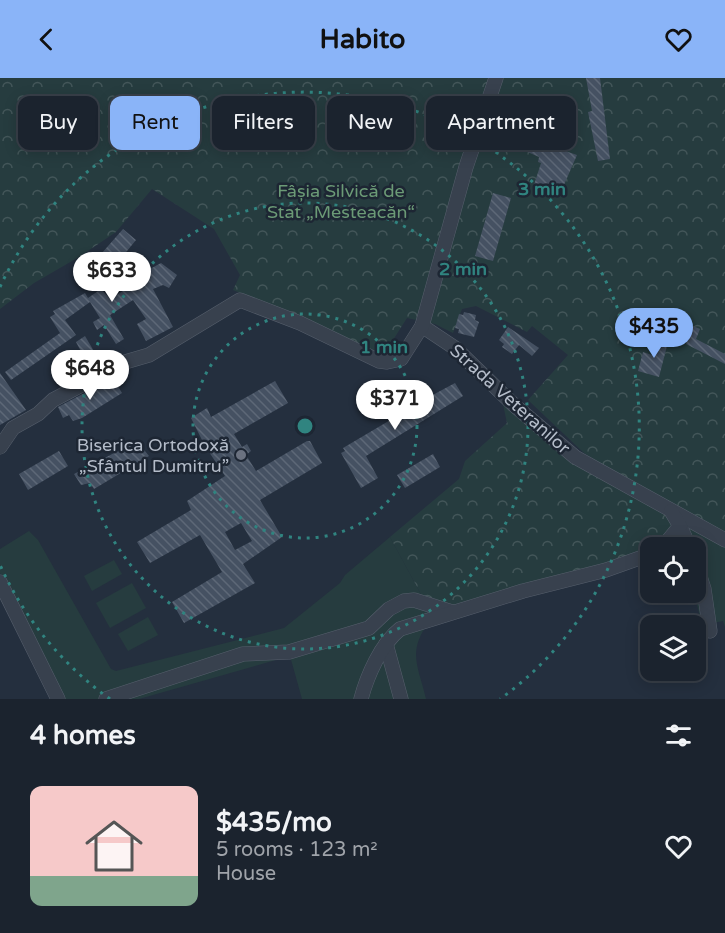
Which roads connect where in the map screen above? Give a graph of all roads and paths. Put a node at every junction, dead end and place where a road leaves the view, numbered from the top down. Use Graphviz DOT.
graph roads {
  1 [pos="496,78"];
  2 [pos="422,326"];
  3 [pos="0,447"];
  4 [pos="670,509"];
  5 [pos="680,526"];
  6 [pos="671,537"];
  7 [pos="685,537"];
  8 [pos="725,540"];
  9 [pos="640,558"];
  10 [pos="0,582"];
  11 [pos="706,598"];
  12 [pos="452,612"];
  13 [pos="710,631"];
  14 [pos="386,644"];
  15 [pos="57,699"];
  16 [pos="106,699"];
  17 [pos="361,699"];
  18 [pos="402,699"];
  1 -- 2 [label="street"];
  2 -- 3 [label="street"];
  2 -- 4 [label="street, Strada Veteranilor"];
  4 -- 5 [label="street"];
  4 -- 8 [label="street, Strada Veteranilor"];
  5 -- 6 [label="street"];
  5 -- 7 [label="street"];
  9 -- 12 [label="street"];
  10 -- 15 [label="street"];
  11 -- 13 [label="street"];
  12 -- 14 [label="street"];
  12 -- 16 [label="street"];
  14 -- 17 [label="street"];
  14 -- 18 [label="street"];
}
